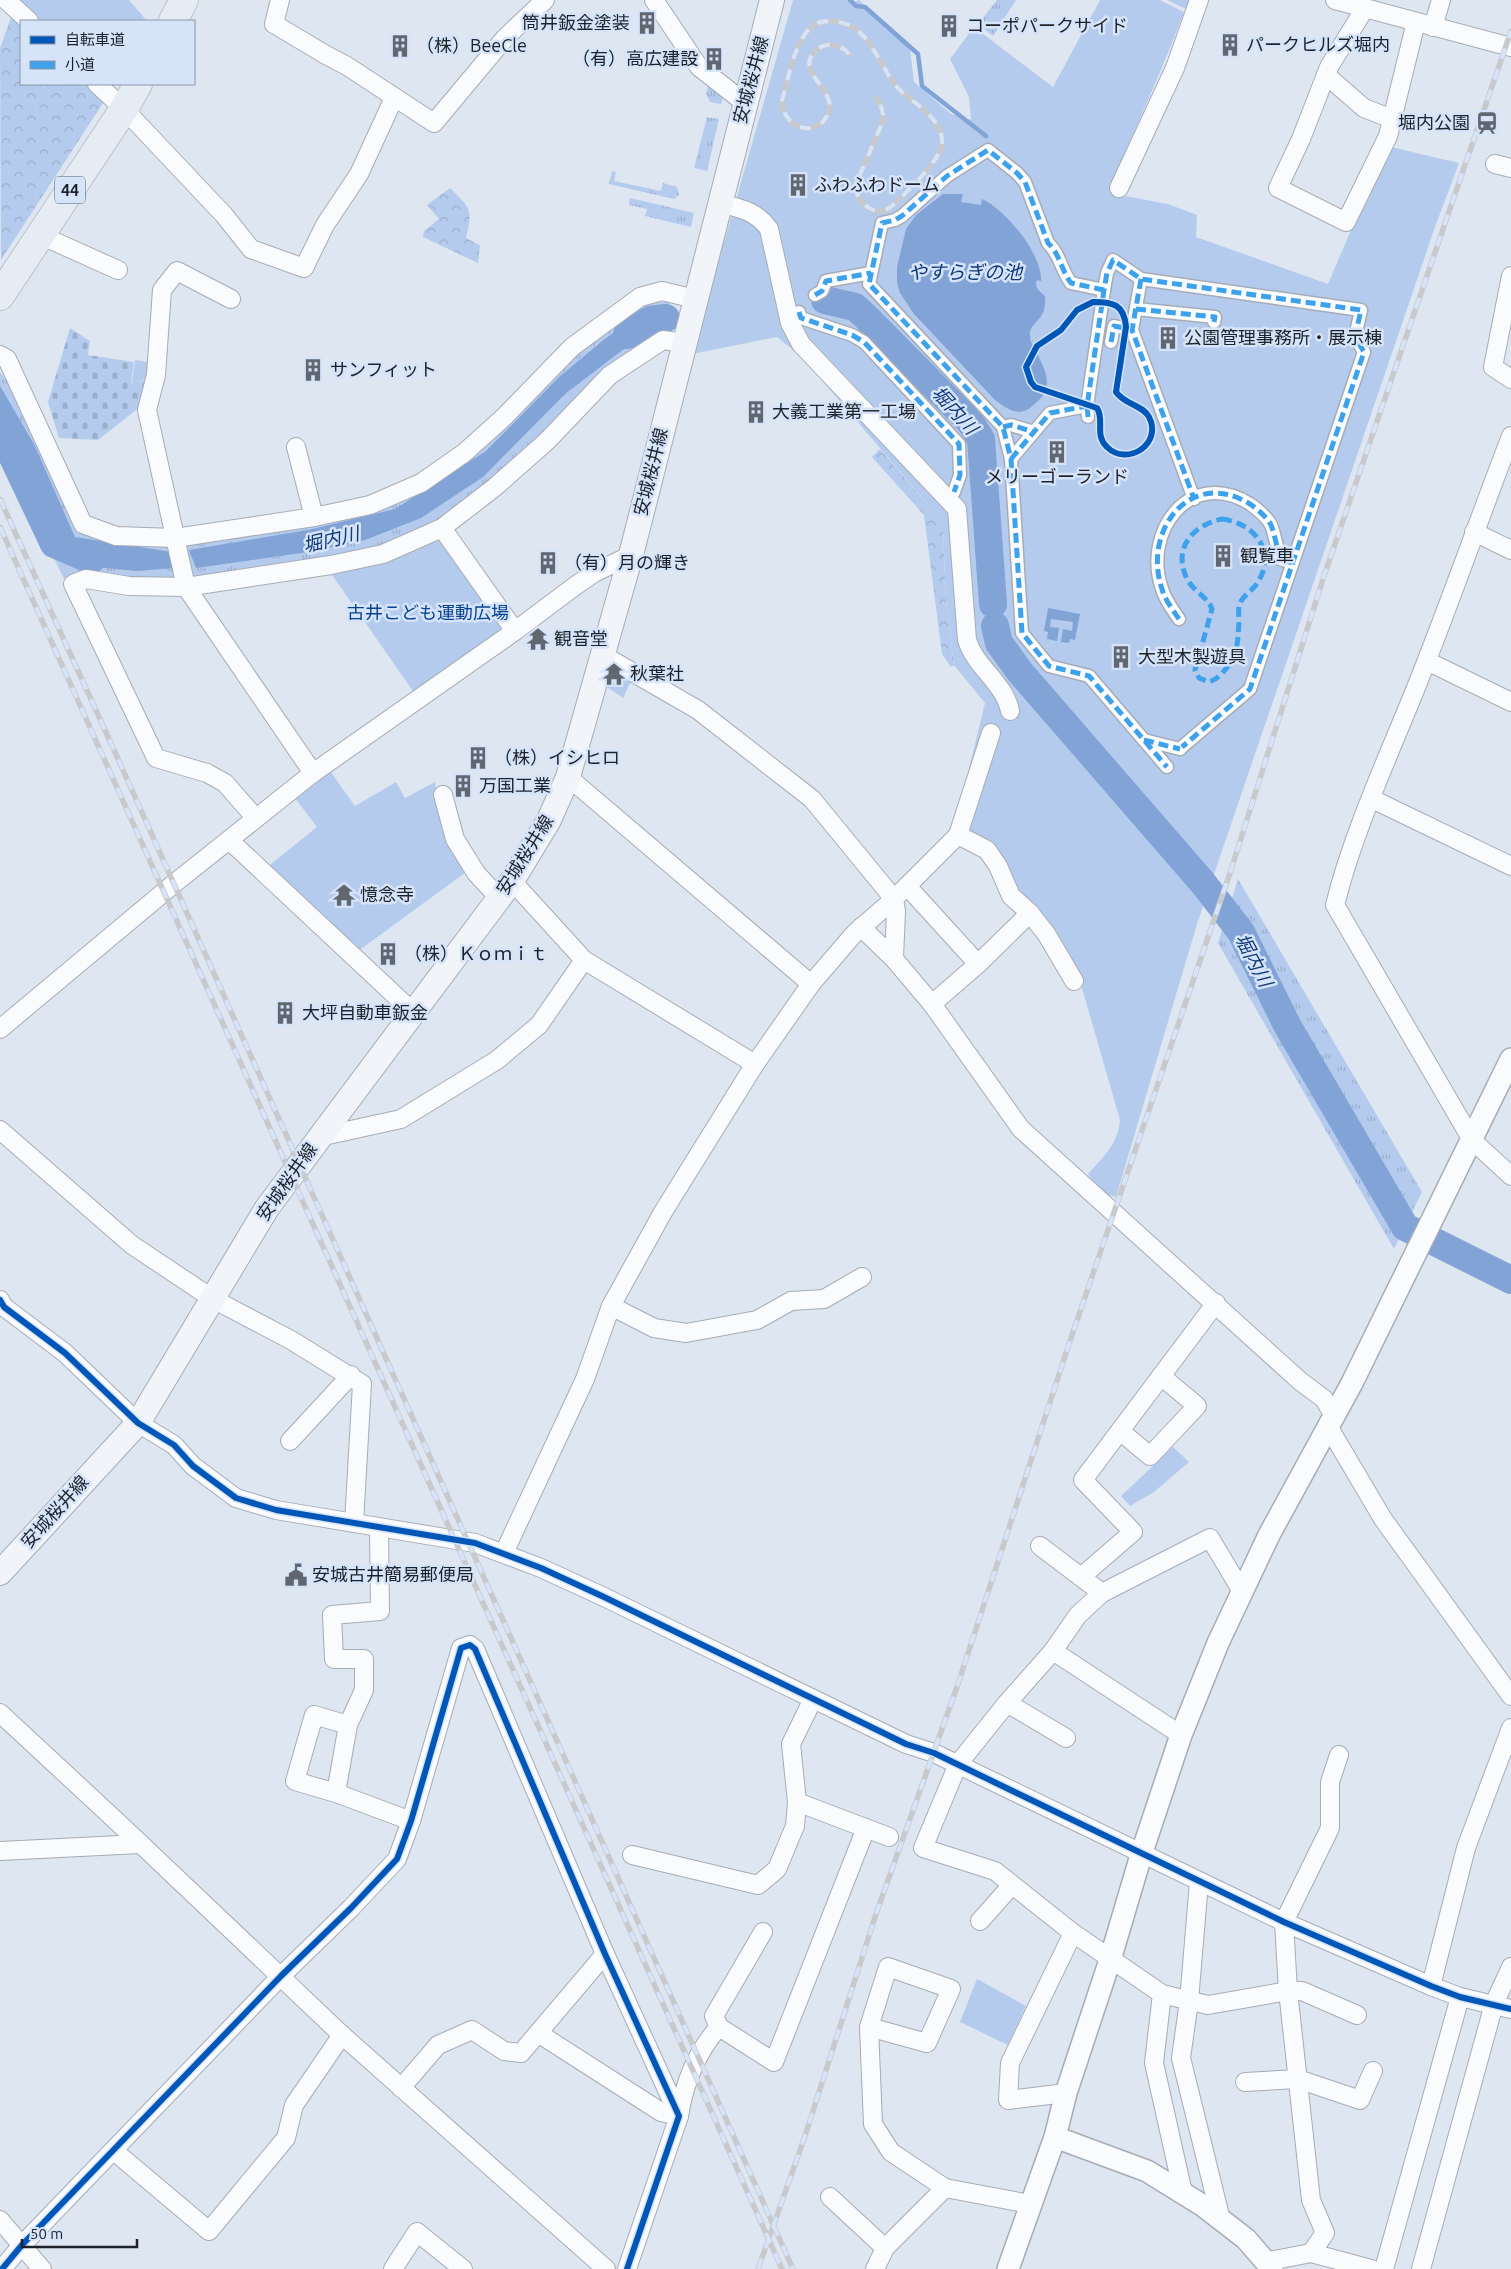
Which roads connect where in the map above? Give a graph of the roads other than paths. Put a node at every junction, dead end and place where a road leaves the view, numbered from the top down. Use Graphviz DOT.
graph roads {
  1 [pos="6,0"];
  2 [pos="184,0"];
  3 [pos="280,0"];
  4 [pos="545,0"];
  5 [pos="654,0"];
  6 [pos="772,0"];
  7 [pos="1199,0"];
  8 [pos="1335,0"];
  9 [pos="1441,0"];
  10 [pos="1365,8"];
  11 [pos="28,20"];
  12 [pos="174,20"];
  13 [pos="1416,22"];
  14 [pos="1433,27"];
  15 [pos="1511,46"];
  16 [pos="1326,75"];
  17 [pos="98,85"];
  18 [pos="137,85"];
  19 [pos="394,98"];
  20 [pos="745,103"];
  21 [pos="124,108"];
  22 [pos="1392,119"];
  23 [pos="1119,188"];
  24 [pos="719,203"];
  25 [pos="40,235"];
  26 [pos="118,270"];
  27 [pos="871,273"];
  28 [pos="1511,276"];
  29 [pos="1141,279"];
  30 [pos="1104,290"];
  31 [pos="815,295"];
  32 [pos="0,296"];
  33 [pos="231,299"];
  34 [pos="694,299"];
  35 [pos="1136,309"];
  36 [pos="799,312"];
  37 [pos="1214,322"];
  38 [pos="1132,330"];
  39 [pos="1111,342"];
  40 [pos="684,344"];
  41 [pos="0,355"];
  42 [pos="1511,379"];
  43 [pos="1003,427"];
  44 [pos="1034,432"];
  45 [pos="1511,436"];
  46 [pos="296,447"];
  47 [pos="1011,459"];
  48 [pos="954,492"];
  49 [pos="1194,499"];
  50 [pos="314,517"];
  51 [pos="442,528"];
  52 [pos="1474,532"];
  53 [pos="175,538"];
  54 [pos="1511,550"];
  55 [pos="631,556"];
  56 [pos="1292,563"];
  57 [pos="186,587"];
  58 [pos="1178,619"];
  59 [pos="515,631"];
  60 [pos="601,654"];
  61 [pos="1427,661"];
  62 [pos="1511,702"];
  63 [pos="1010,711"];
  64 [pos="991,733"];
  65 [pos="1144,740"];
  66 [pos="1167,767"];
  67 [pos="313,773"];
  68 [pos="568,777"];
  69 [pos="443,795"];
  70 [pos="1372,799"];
  71 [pos="253,814"];
  72 [pos="958,835"];
  73 [pos="228,840"];
  74 [pos="1511,866"];
  75 [pos="908,886"];
  76 [pos="505,890"];
  77 [pos="894,899"];
  78 [pos="1030,913"];
  79 [pos="862,927"];
  80 [pos="894,959"];
  81 [pos="584,960"];
  82 [pos="978,964"];
  83 [pos="1074,981"];
  84 [pos="811,984"];
  85 [pos="932,1004"];
  86 [pos="414,1013"];
  87 [pos="0,1029"];
  88 [pos="1511,1059"];
  89 [pos="755,1064"];
  90 [pos="0,1130"];
  91 [pos="319,1137"];
  92 [pos="1472,1140"];
  93 [pos="1511,1176"];
  94 [pos="862,1277"];
  95 [pos="213,1299"];
  96 [pos="0,1300"];
  97 [pos="1216,1303"];
  98 [pos="612,1306"];
  99 [pos="350,1375"];
  100 [pos="1161,1376"];
  101 [pos="1331,1421"];
  102 [pos="138,1423"];
  103 [pos="1120,1431"];
  104 [pos="290,1441"];
  105 [pos="354,1523"];
  106 [pos="379,1528"];
  107 [pos="1040,1546"];
  108 [pos="504,1553"];
  109 [pos="0,1573"];
  110 [pos="1081,1576"];
  111 [pos="1242,1590"];
  112 [pos="1102,1593"];
  113 [pos="1053,1651"];
  114 [pos="1511,1696"];
  115 [pos="813,1699"];
  116 [pos="1007,1703"];
  117 [pos="0,1713"];
  118 [pos="348,1725"];
  119 [pos="1511,1728"];
  120 [pos="1181,1735"];
  121 [pos="1066,1738"];
  122 [pos="1339,1755"];
  123 [pos="958,1764"];
  124 [pos="336,1793"];
  125 [pos="797,1802"];
  126 [pos="411,1821"];
  127 [pos="866,1828"];
  128 [pos="889,1837"];
  129 [pos="140,1844"];
  130 [pos="0,1851"];
  131 [pos="1142,1852"];
  132 [pos="632,1855"];
  133 [pos="1199,1882"];
  134 [pos="1012,1885"];
  135 [pos="980,1921"];
  136 [pos="1284,1922"];
  137 [pos="762,1932"];
  138 [pos="1073,1933"];
  139 [pos="605,1954"];
  140 [pos="1110,1960"];
  141 [pos="1511,1967"];
  142 [pos="281,1976"];
  143 [pos="1431,1986"];
  144 [pos="1288,1991"];
  145 [pos="1162,1994"];
  146 [pos="1460,1997"];
  147 [pos="1189,2001"];
  148 [pos="1494,2004"];
  149 [pos="1511,2009"];
  150 [pos="1357,2015"];
  151 [pos="719,2027"];
  152 [pos="869,2027"];
  153 [pos="538,2033"];
  154 [pos="342,2035"];
  155 [pos="1373,2071"];
  156 [pos="1298,2080"];
  157 [pos="1245,2082"];
  158 [pos="401,2088"];
  159 [pos="1066,2094"];
  160 [pos="679,2116"];
  161 [pos="1055,2137"];
  162 [pos="114,2152"];
  163 [pos="945,2188"];
  164 [pos="1183,2193"];
  165 [pos="830,2197"];
  166 [pos="1030,2204"];
  167 [pos="0,2220"];
  168 [pos="1221,2220"];
  169 [pos="22,2245"];
  170 [pos="885,2248"];
  171 [pos="1311,2253"];
  172 [pos="1268,2265"];
  173 [pos="2,2269"];
  174 [pos="42,2269"];
  175 [pos="393,2269"];
  176 [pos="464,2269"];
  177 [pos="606,2269"];
  178 [pos="627,2269"];
  179 [pos="875,2269"];
  180 [pos="1008,2269"];
  181 [pos="1370,2269"];
  182 [pos="1384,2269"];
  183 [pos="1421,2269"];
  1 -- 11 [label="street"];
  2 -- 12 [label="main road"];
  3 -- 19 [label="street"];
  4 -- 19 [label="street"];
  5 -- 20 [label="street"];
  6 -- 20 [label="main road, 安城桜井線"];
  7 -- 23 [label="street"];
  8 -- 10 [label="street"];
  9 -- 14 [label="street"];
  10 -- 13 [label="street"];
  10 -- 16 [label="street"];
  13 -- 14 [label="street"];
  13 -- 22 [label="street"];
  14 -- 15 [label="street"];
  16 -- 22 [label="street"];
  16 -- 22 [label="street"];
  17 -- 21 [label="street"];
  18 -- 21 [label="main road, 44"];
  19 -- 21 [label="street"];
  20 -- 24 [label="main road, 安城桜井線"];
  21 -- 25 [label="main road, 44"];
  24 -- 34 [label="main road, 安城桜井線"];
  24 -- 63 [label="street"];
  25 -- 26 [label="street"];
  25 -- 32 [label="main road, 44"];
  27 -- 30 [label="street"];
  27 -- 31 [label="street"];
  27 -- 43 [label="street"];
  28 -- 42 [label="street"];
  29 -- 30 [label="street"];
  29 -- 35 [label="street"];
  29 -- 56 [label="street"];
  30 -- 44 [label="street"];
  33 -- 53 [label="street"];
  34 -- 40 [label="main road, 安城桜井線"];
  34 -- 50 [label="street"];
  35 -- 37 [label="street"];
  35 -- 38 [label="street"];
  36 -- 48 [label="street"];
  38 -- 39 [label="street"];
  38 -- 49 [label="street"];
  40 -- 51 [label="street"];
  40 -- 55 [label="main road, 安城桜井線"];
  41 -- 53 [label="street"];
  43 -- 44 [label="street"];
  43 -- 47 [label="street"];
  44 -- 47 [label="street"];
  45 -- 52 [label="street"];
  46 -- 50 [label="street"];
  47 -- 65 [label="street"];
  49 -- 56 [label="street"];
  49 -- 58 [label="street"];
  50 -- 53 [label="street"];
  51 -- 57 [label="street"];
  51 -- 59 [label="street"];
  52 -- 54 [label="street"];
  52 -- 61 [label="street"];
  53 -- 57 [label="street"];
  55 -- 59 [label="street"];
  55 -- 60 [label="main road, 安城桜井線"];
  56 -- 65 [label="street"];
  57 -- 67 [label="street"];
  57 -- 71 [label="street"];
  59 -- 67 [label="street"];
  60 -- 68 [label="main road, 安城桜井線"];
  60 -- 77 [label="street"];
  61 -- 62 [label="street"];
  61 -- 70 [label="street"];
  64 -- 72 [label="street"];
  65 -- 66 [label="street"];
  67 -- 73 [label="street"];
  68 -- 76 [label="main road, 安城桜井線"];
  68 -- 84 [label="street"];
  69 -- 76 [label="street"];
  70 -- 74 [label="street"];
  70 -- 92 [label="street"];
  72 -- 75 [label="street"];
  72 -- 78 [label="street"];
  73 -- 86 [label="street"];
  73 -- 87 [label="street"];
  75 -- 77 [label="street"];
  75 -- 82 [label="street"];
  76 -- 81 [label="street"];
  76 -- 86 [label="main road, 安城桜井線"];
  77 -- 79 [label="street"];
  77 -- 80 [label="street"];
  78 -- 82 [label="street"];
  78 -- 83 [label="street"];
  79 -- 80 [label="street"];
  79 -- 84 [label="street"];
  80 -- 85 [label="street"];
  81 -- 89 [label="street"];
  81 -- 91 [label="street"];
  82 -- 85 [label="street"];
  84 -- 89 [label="street"];
  85 -- 97 [label="street"];
  86 -- 91 [label="main road, 安城桜井線"];
  88 -- 92 [label="street"];
  89 -- 98 [label="street"];
  90 -- 95 [label="street"];
  91 -- 95 [label="main road, 安城桜井線"];
  92 -- 93 [label="street"];
  92 -- 101 [label="street"];
  94 -- 98 [label="street"];
  95 -- 99 [label="street"];
  95 -- 102 [label="main road, 安城桜井線"];
  96 -- 102 [label="street"];
  97 -- 100 [label="street"];
  97 -- 101 [label="street"];
  98 -- 108 [label="street"];
  99 -- 104 [label="street"];
  99 -- 105 [label="street"];
  100 -- 103 [label="street"];
  100 -- 103 [label="street"];
  101 -- 111 [label="street"];
  101 -- 114 [label="street"];
  102 -- 105 [label="street"];
  102 -- 109 [label="main road, 安城桜井線"];
  103 -- 110 [label="street"];
  105 -- 106 [label="street"];
  106 -- 108 [label="street"];
  106 -- 118 [label="street"];
  107 -- 110 [label="street"];
  108 -- 115 [label="street"];
  110 -- 112 [label="street"];
  111 -- 112 [label="street"];
  111 -- 120 [label="street"];
  112 -- 113 [label="street"];
  113 -- 116 [label="street"];
  113 -- 120 [label="street"];
  115 -- 123 [label="street"];
  115 -- 125 [label="street"];
  116 -- 121 [label="street"];
  116 -- 123 [label="street"];
  117 -- 129 [label="street"];
  118 -- 124 [label="street"];
  118 -- 124 [label="street"];
  119 -- 143 [label="street"];
  120 -- 131 [label="street"];
  122 -- 136 [label="street"];
  123 -- 131 [label="street"];
  123 -- 134 [label="street"];
  124 -- 126 [label="street"];
  125 -- 127 [label="street"];
  125 -- 132 [label="street"];
  126 -- 139 [label="street"];
  126 -- 142 [label="street"];
  127 -- 128 [label="street"];
  127 -- 151 [label="street"];
  129 -- 130 [label="street"];
  129 -- 142 [label="street"];
  131 -- 133 [label="street"];
  131 -- 140 [label="street"];
  133 -- 136 [label="street"];
  133 -- 147 [label="street"];
  134 -- 135 [label="street"];
  134 -- 138 [label="street"];
  136 -- 143 [label="street"];
  136 -- 144 [label="street"];
  137 -- 151 [label="street"];
  138 -- 140 [label="street"];
  138 -- 159 [label="street"];
  139 -- 153 [label="street"];
  139 -- 160 [label="street"];
  140 -- 145 [label="street"];
  140 -- 159 [label="street"];
  141 -- 148 [label="street"];
  142 -- 154 [label="street"];
  142 -- 162 [label="street"];
  143 -- 146 [label="street"];
  144 -- 147 [label="street"];
  144 -- 150 [label="street"];
  144 -- 156 [label="street"];
  145 -- 147 [label="street"];
  145 -- 164 [label="street"];
  146 -- 148 [label="street"];
  146 -- 182 [label="street"];
  147 -- 168 [label="street"];
  148 -- 149 [label="street"];
  148 -- 183 [label="street"];
  151 -- 160 [label="street"];
  152 -- 152 [label="street"];
  152 -- 163 [label="street"];
  153 -- 158 [label="street"];
  153 -- 160 [label="street"];
  154 -- 158 [label="street"];
  154 -- 162 [label="street"];
  155 -- 156 [label="street"];
  156 -- 157 [label="street"];
  156 -- 171 [label="street"];
  158 -- 177 [label="street"];
  159 -- 161 [label="street"];
  160 -- 178 [label="street"];
  161 -- 164 [label="street"];
  161 -- 166 [label="street"];
  162 -- 169 [label="street"];
  163 -- 166 [label="street"];
  163 -- 170 [label="street"];
  164 -- 168 [label="street"];
  165 -- 170 [label="street"];
  166 -- 180 [label="street"];
  167 -- 169 [label="street"];
  168 -- 172 [label="street"];
  169 -- 173 [label="street"];
  169 -- 174 [label="street"];
  170 -- 179 [label="street"];
  171 -- 172 [label="street"];
  171 -- 181 [label="street"];
  175 -- 176 [label="street"];
}
